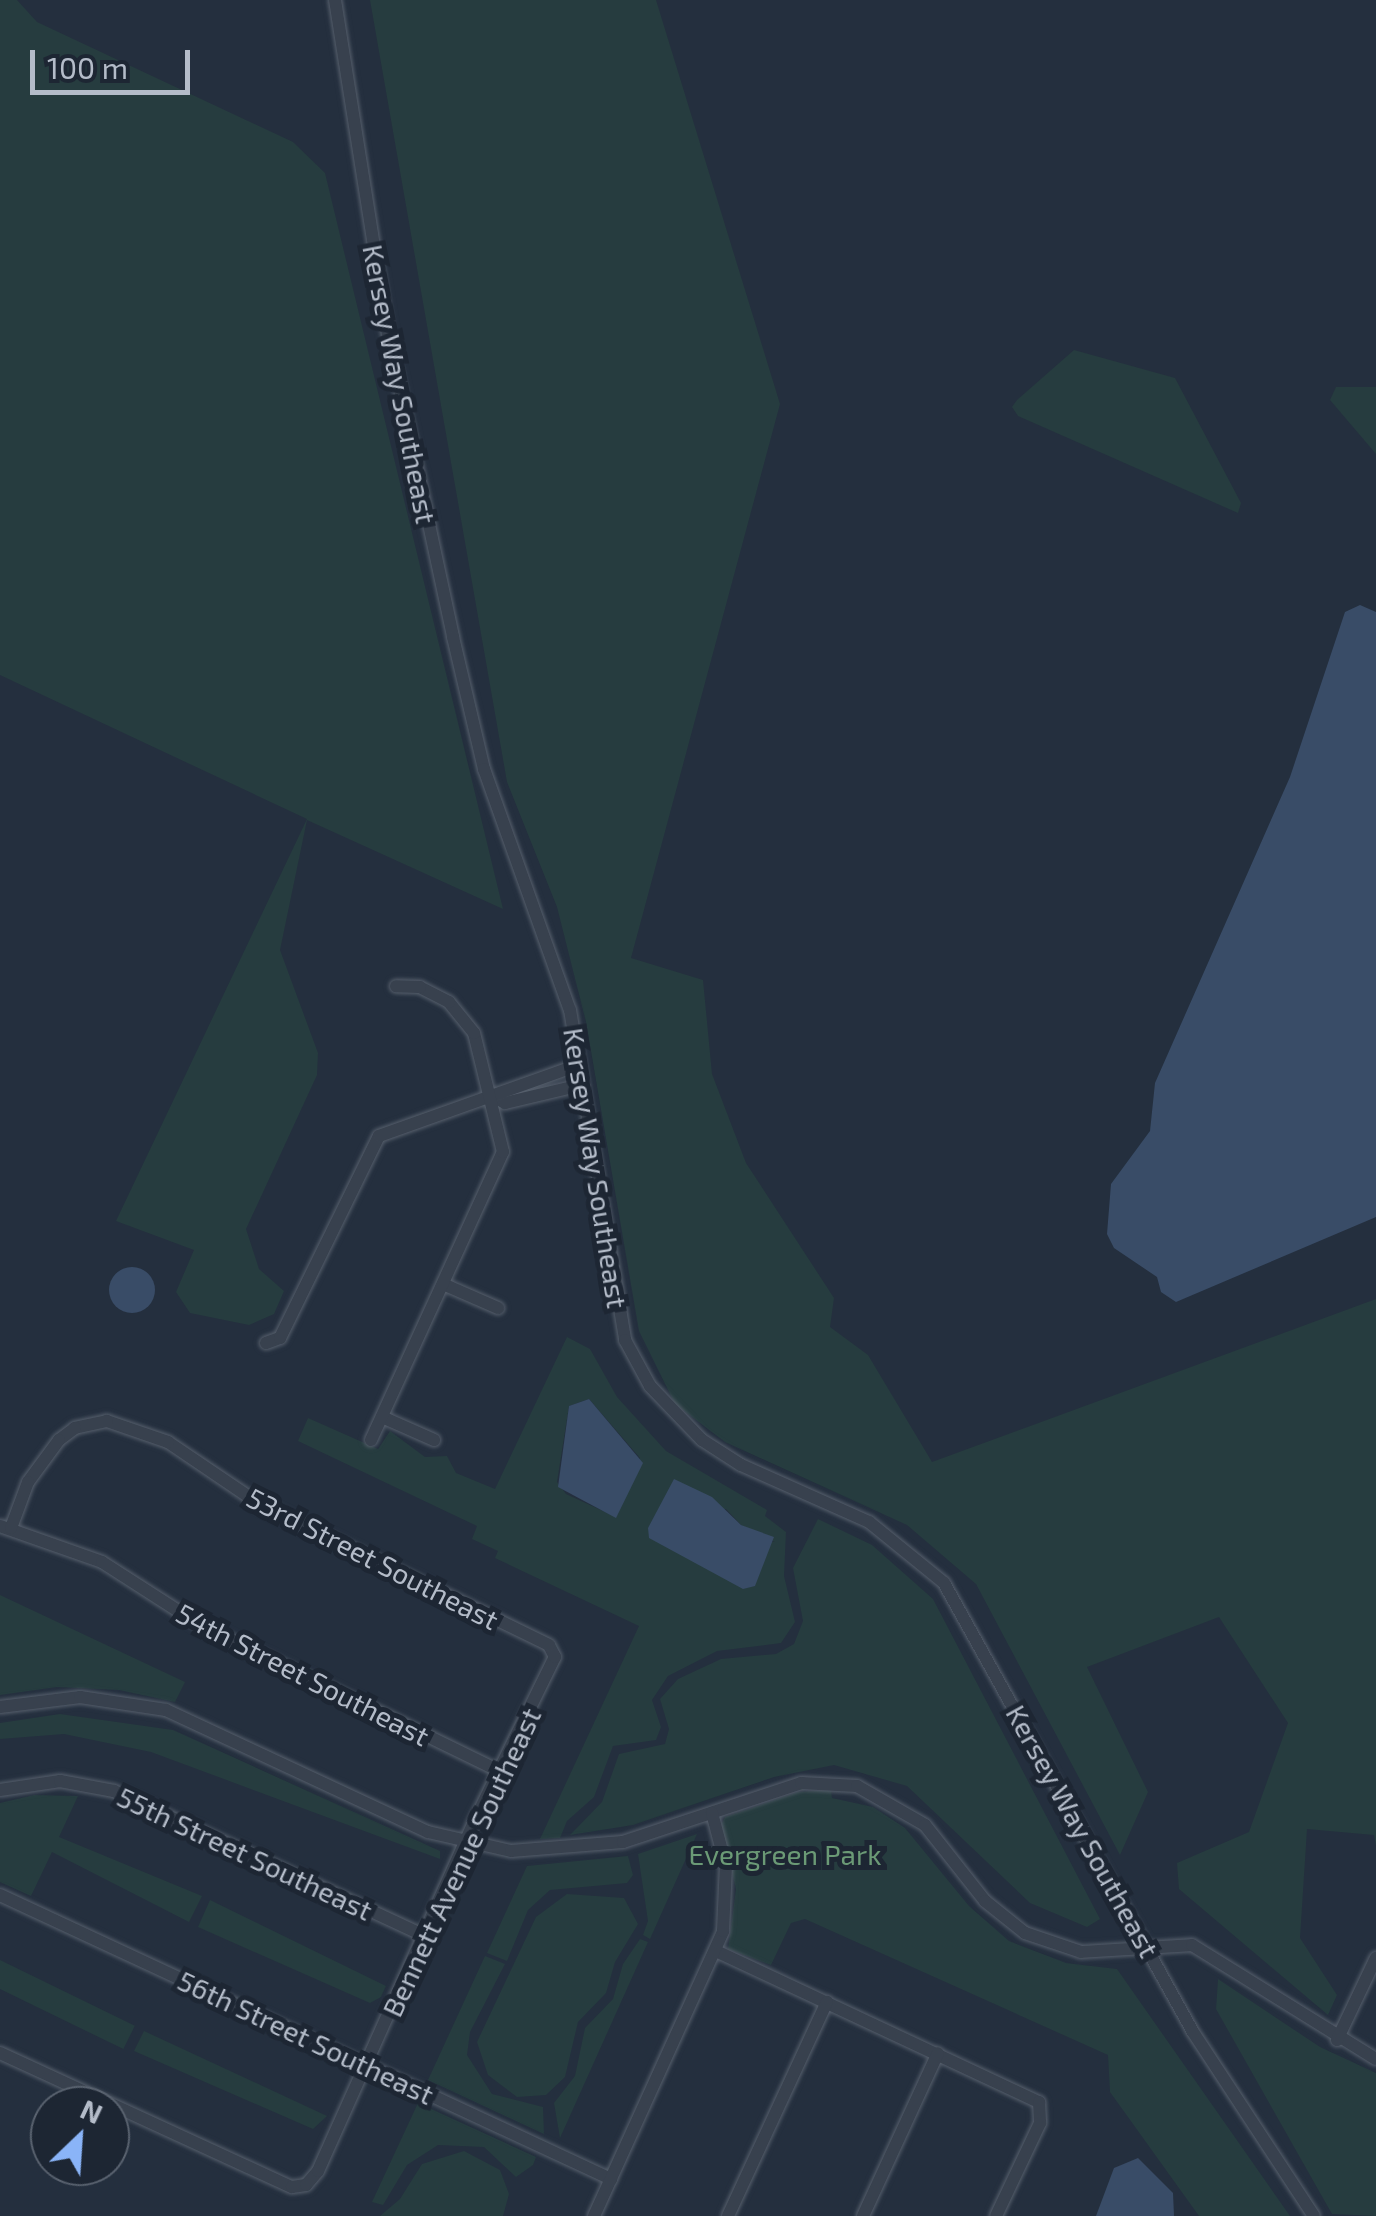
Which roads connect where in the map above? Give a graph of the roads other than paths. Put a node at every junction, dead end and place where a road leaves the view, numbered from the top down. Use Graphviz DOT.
graph roads {
  1 [pos="336,0"];
  2 [pos="396,986"];
  3 [pos="578,1065"];
  4 [pos="581,1085"];
  5 [pos="493,1096"];
  6 [pos="445,1285"];
  7 [pos="498,1308"];
  8 [pos="266,1343"];
  9 [pos="382,1417"];
  10 [pos="371,1440"];
  11 [pos="434,1440"];
  12 [pos="6,1527"];
  13 [pos="549,1645"];
  14 [pos="0,1707"];
  15 [pos="499,1771"];
  16 [pos="0,1790"];
  17 [pos="712,1813"];
  18 [pos="468,1843"];
  19 [pos="0,1894"];
  20 [pos="425,1936"];
  21 [pos="1146,1944"];
  22 [pos="716,1951"];
  23 [pos="1376,1958"];
  24 [pos="827,2002"];
  25 [pos="1338,2040"];
  26 [pos="0,2053"];
  27 [pos="938,2054"];
  28 [pos="1376,2059"];
  29 [pos="366,2065"];
  30 [pos="611,2179"];
  31 [pos="594,2216"];
  32 [pos="728,2216"];
  33 [pos="863,2216"];
  34 [pos="996,2216"];
  35 [pos="1314,2216"];
  1 -- 3 [label="street, Kersey Way Southeast"];
  2 -- 5 [label="street"];
  3 -- 4 [label="street, Kersey Way Southeast"];
  3 -- 5 [label="street"];
  4 -- 5 [label="street"];
  4 -- 21 [label="street, Kersey Way Southeast"];
  5 -- 6 [label="street"];
  5 -- 8 [label="street"];
  6 -- 7 [label="street"];
  6 -- 9 [label="street"];
  9 -- 10 [label="street"];
  9 -- 11 [label="street"];
  12 -- 13 [label="street, 53rd Street Southeast"];
  12 -- 15 [label="street, 54th Street Southeast"];
  13 -- 15 [label="street, Bennett Avenue Southeast"];
  14 -- 18 [label="street"];
  15 -- 18 [label="street, Bennett Avenue Southeast"];
  16 -- 20 [label="street, 55th Street Southeast"];
  17 -- 18 [label="street"];
  17 -- 21 [label="street"];
  17 -- 22 [label="street"];
  18 -- 20 [label="street, Bennett Avenue Southeast"];
  19 -- 29 [label="street, 56th Street Southeast"];
  20 -- 29 [label="street, Bennett Avenue Southeast"];
  21 -- 25 [label="street"];
  21 -- 35 [label="street, Kersey Way Southeast"];
  22 -- 24 [label="street"];
  22 -- 30 [label="street"];
  23 -- 25 [label="street"];
  24 -- 27 [label="street"];
  24 -- 32 [label="street"];
  25 -- 28 [label="street"];
  26 -- 29 [label="street, Bennett Avenue Southeast"];
  27 -- 33 [label="street"];
  27 -- 34 [label="street"];
  29 -- 30 [label="street, 56th Street Southeast"];
  30 -- 31 [label="street"];
}
